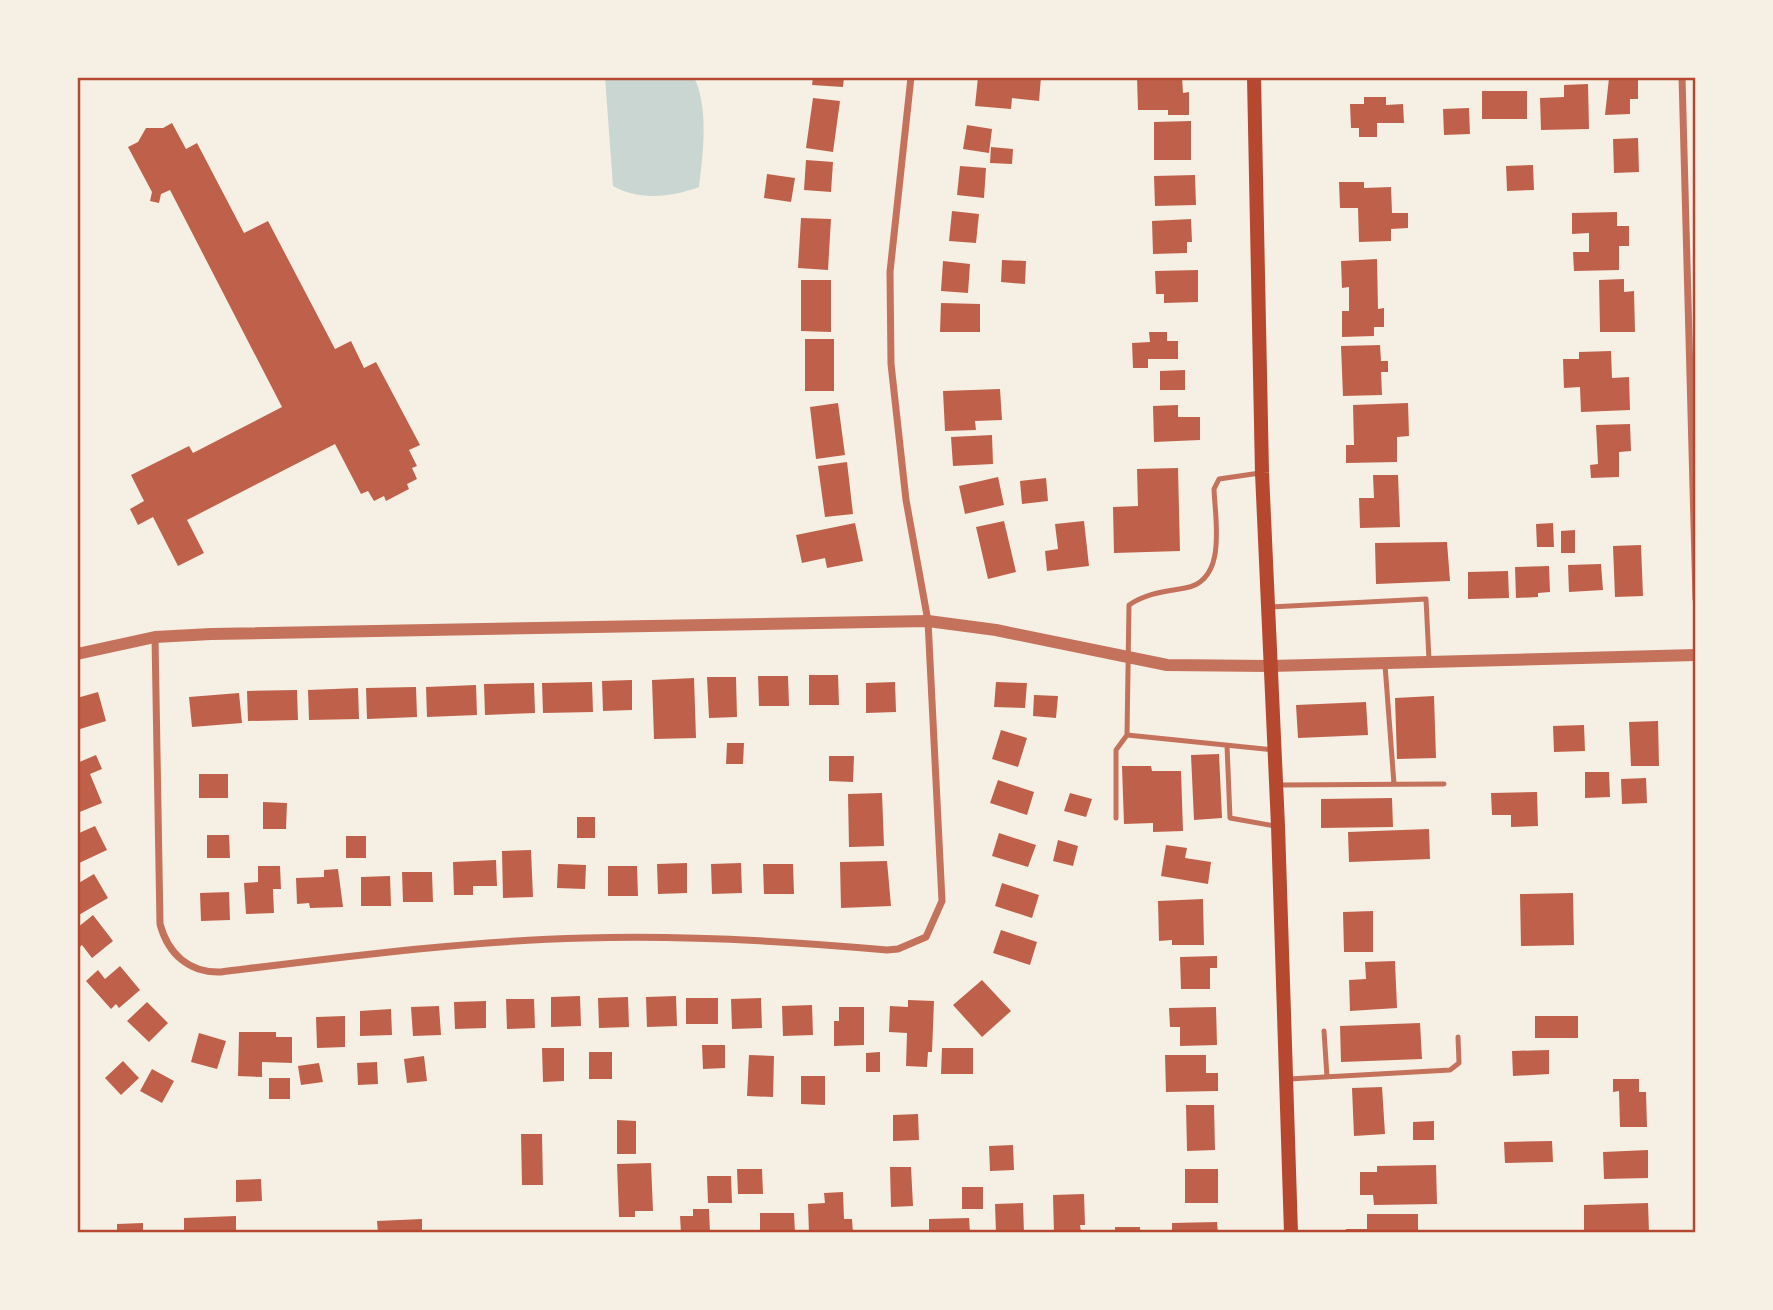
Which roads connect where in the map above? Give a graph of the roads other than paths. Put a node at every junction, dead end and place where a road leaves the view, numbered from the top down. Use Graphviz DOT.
graph roads {
  1 [pos="911,77"];
  2 [pos="1254,77"];
  3 [pos="1682,77"];
  4 [pos="1696,267"];
  5 [pos="1686,268"];
  6 [pos="1262,473"];
  7 [pos="1694,486"];
  8 [pos="1696,599"];
  9 [pos="1267,608"];
  10 [pos="928,621"];
  11 [pos="155,638"];
  12 [pos="77,654"];
  13 [pos="1696,655"];
  14 [pos="1126,658"];
  15 [pos="1429,663"];
  16 [pos="1385,664"];
  17 [pos="1269,666"];
  18 [pos="1127,734"];
  19 [pos="1227,745"];
  20 [pos="1274,750"];
  21 [pos="1394,784"];
  22 [pos="1444,784"];
  23 [pos="1276,785"];
  24 [pos="1116,818"];
  25 [pos="1278,826"];
  26 [pos="1324,1031"];
  27 [pos="1458,1037"];
  28 [pos="1327,1077"];
  29 [pos="1286,1079"];
  30 [pos="1291,1233"];
  1 -- 10 [label="street"];
  2 -- 6 [label="main road"];
  3 -- 5 [label="street"];
  4 -- 5 [label="street"];
  5 -- 7 [label="street"];
  6 -- 9 [label="main road"];
  6 -- 14 [label="lane"];
  7 -- 8 [label="street"];
  9 -- 15 [label="lane"];
  9 -- 17 [label="main road"];
  10 -- 11 [label="street"];
  10 -- 11 [label="street"];
  10 -- 14 [label="street"];
  11 -- 12 [label="street"];
  13 -- 15 [label="street"];
  14 -- 17 [label="street"];
  14 -- 18 [label="lane"];
  15 -- 16 [label="street"];
  16 -- 17 [label="street"];
  16 -- 21 [label="lane"];
  17 -- 20 [label="main road"];
  18 -- 19 [label="lane"];
  18 -- 24 [label="lane"];
  19 -- 20 [label="lane"];
  19 -- 25 [label="lane"];
  20 -- 23 [label="main road"];
  21 -- 22 [label="lane"];
  21 -- 23 [label="lane"];
  23 -- 25 [label="main road"];
  25 -- 29 [label="main road"];
  26 -- 28 [label="lane"];
  27 -- 28 [label="lane"];
  28 -- 29 [label="lane"];
  29 -- 30 [label="main road"];
}
